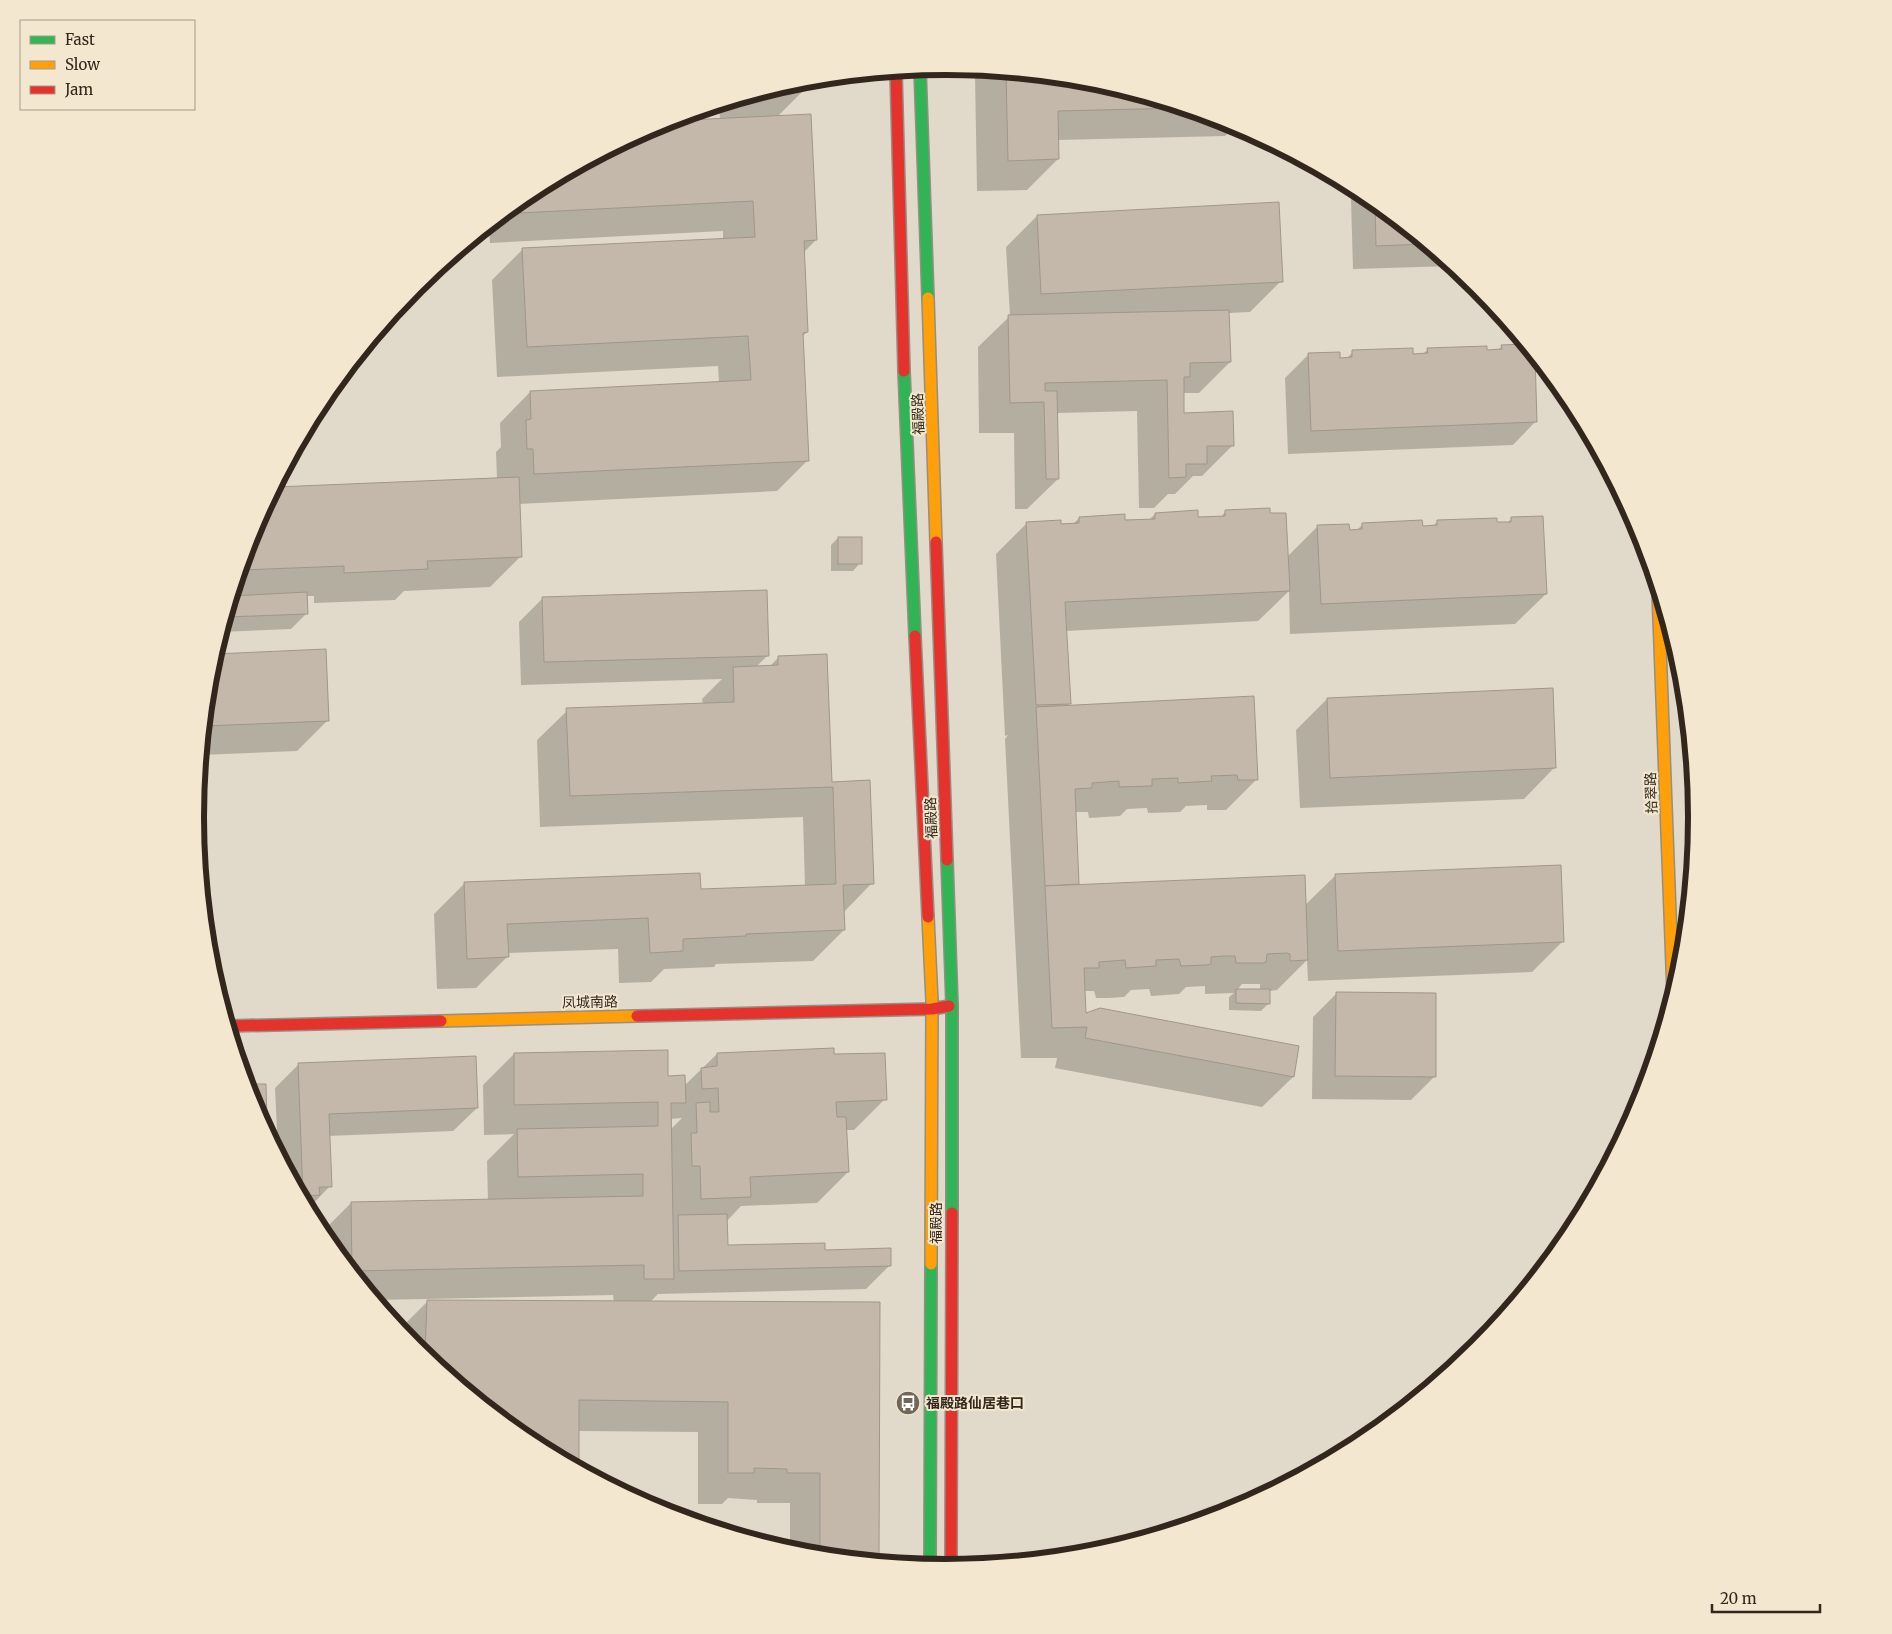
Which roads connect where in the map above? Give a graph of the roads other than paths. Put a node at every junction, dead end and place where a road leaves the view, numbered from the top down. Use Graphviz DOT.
graph roads {
  1 [pos="920,76"];
  2 [pos="896,77"];
  3 [pos="1659,611"];
  4 [pos="1672,970"];
  5 [pos="952,1005"];
  6 [pos="932,1009"];
  7 [pos="234,1026"];
  8 [pos="930,1558"];
  9 [pos="951,1559"];
  1 -- 5 [label="street, 福殿路"];
  2 -- 6 [label="street, 福殿路"];
  3 -- 4 [label="street, 拾翠路"];
  5 -- 6 [label="street, 凤城南路"];
  5 -- 9 [label="street, 福殿路"];
  6 -- 7 [label="street, 凤城南路"];
  6 -- 8 [label="street, 福殿路"];
}
